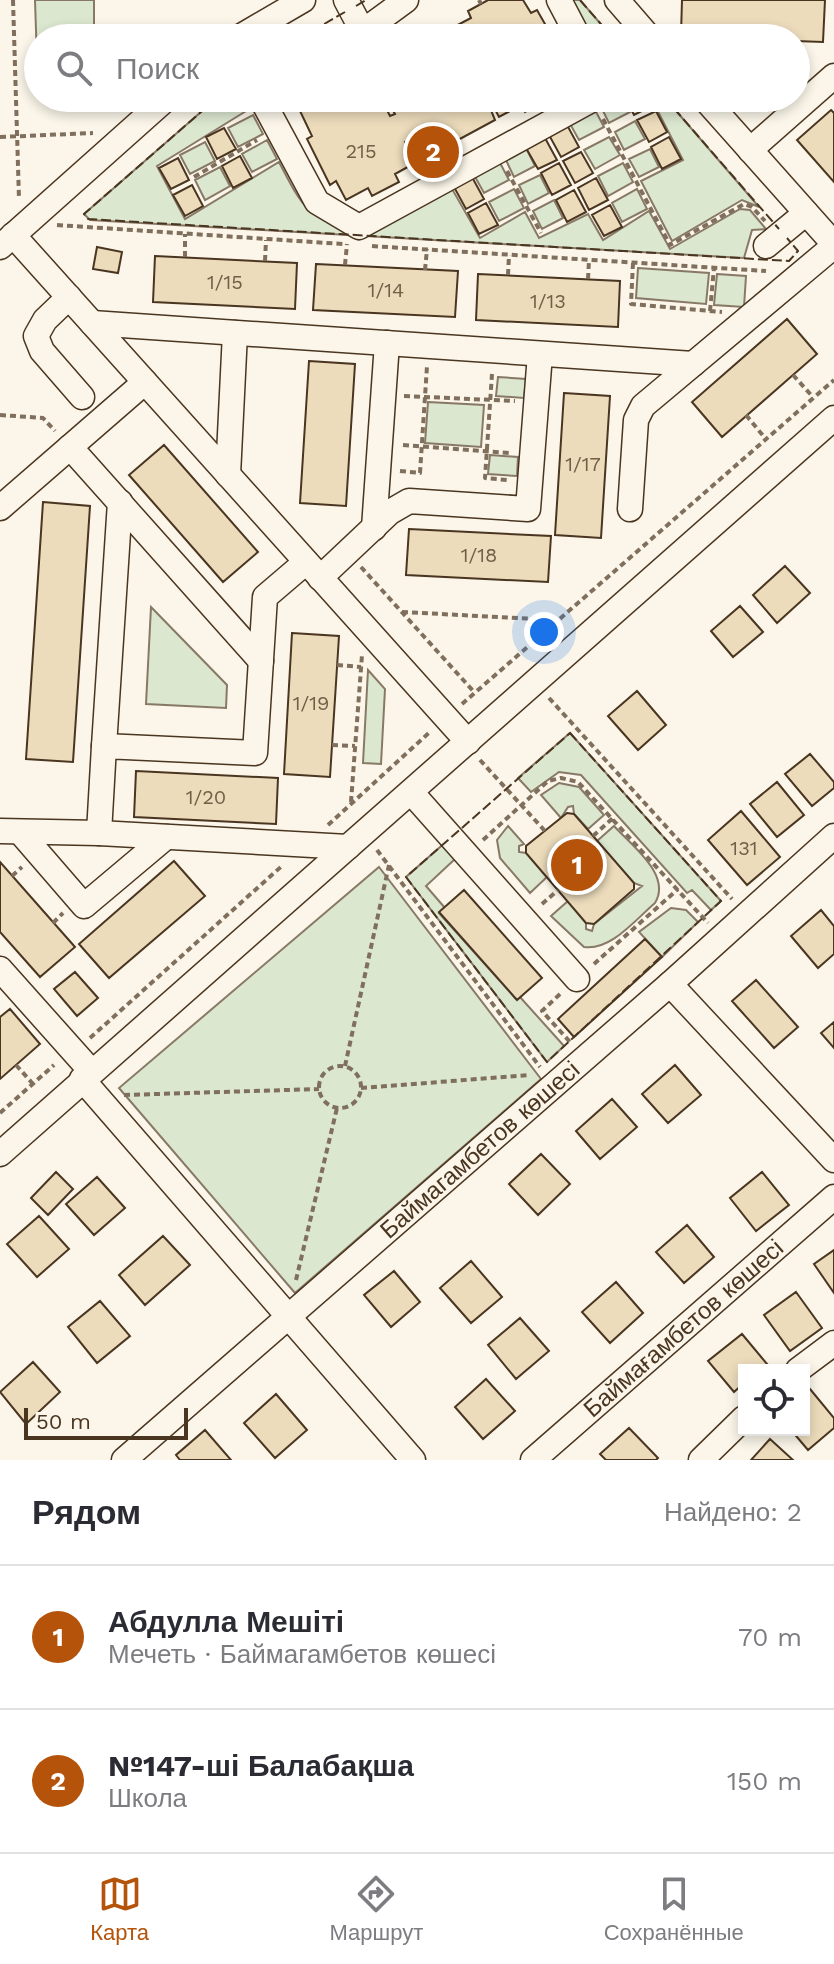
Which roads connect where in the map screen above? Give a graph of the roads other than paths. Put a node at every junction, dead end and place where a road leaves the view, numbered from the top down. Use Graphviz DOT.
graph roads {
  1 [pos="303,0"];
  2 [pos="346,0"];
  3 [pos="406,0"];
  4 [pos="559,0"];
  5 [pos="617,0"];
  6 [pos="266,8"];
  7 [pos="251,24"];
  8 [pos="354,24"];
  9 [pos="373,24"];
  10 [pos="572,24"];
  11 [pos="638,24"];
  12 [pos="833,78"];
  13 [pos="810,98"];
  14 [pos="151,112"];
  15 [pos="268,112"];
  16 [pos="569,112"];
  17 [pos="716,112"];
  18 [pos="794,112"];
  19 [pos="750,150"];
  20 [pos="806,213"];
  21 [pos="15,234"];
  22 [pos="772,241"];
  23 [pos="834,245"];
  24 [pos="69,297"];
  25 [pos="92,323"];
  26 [pos="235,333"];
  27 [pos="386,352"];
  28 [pos="540,354"];
  29 [pos="693,364"];
  30 [pos="145,382"];
  31 [pos="82,397"];
  32 [pos="834,418"];
  33 [pos="70,447"];
  34 [pos="228,475"];
  35 [pos="120,502"];
  36 [pos="0,508"];
  37 [pos="630,509"];
  38 [pos="374,528"];
  39 [pos="313,570"];
  40 [pos="265,597"];
  41 [pos="230,626"];
  42 [pos="261,661"];
  43 [pos="104,746"];
  44 [pos="474,751"];
  45 [pos="411,792"];
  46 [pos="10,832"];
  47 [pos="99,833"];
  48 [pos="834,836"];
  49 [pos="166,837"];
  50 [pos="356,841"];
  51 [pos="1,973"];
  52 [pos="577,979"];
  53 [pos="670,984"];
  54 [pos="87,1075"];
  55 [pos="0,1154"];
  56 [pos="834,1160"];
  57 [pos="834,1197"];
  58 [pos="289,1316"];
  59 [pos="834,1343"];
  60 [pos="806,1364"];
  61 [pos="738,1424"];
  62 [pos="124,1460"];
  63 [pos="413,1460"];
  64 [pos="533,1460"];
  65 [pos="701,1460"];
  1 -- 6 [label="street"];
  2 -- 8 [label="street"];
  3 -- 9 [label="street"];
  4 -- 10 [label="street"];
  5 -- 11 [label="street"];
  6 -- 7 [label="street"];
  12 -- 13 [label="street"];
  14 -- 21 [label="street"];
  15 -- 16 [label="street"];
  17 -- 19 [label="street"];
  18 -- 19 [label="street"];
  19 -- 20 [label="street"];
  20 -- 22 [label="street"];
  20 -- 23 [label="street"];
  21 -- 24 [label="street"];
  23 -- 29 [label="street"];
  24 -- 25 [label="street"];
  24 -- 31 [label="street"];
  25 -- 26 [label="street"];
  25 -- 30 [label="street"];
  26 -- 27 [label="street"];
  26 -- 34 [label="street"];
  27 -- 28 [label="street"];
  27 -- 38 [label="street"];
  28 -- 29 [label="street"];
  28 -- 38 [label="street"];
  29 -- 37 [label="street"];
  30 -- 33 [label="street"];
  30 -- 34 [label="street"];
  32 -- 44 [label="street"];
  33 -- 35 [label="street"];
  33 -- 36 [label="street"];
  34 -- 39 [label="street"];
  35 -- 41 [label="street"];
  35 -- 43 [label="street"];
  38 -- 39 [label="street"];
  39 -- 40 [label="street"];
  39 -- 44 [label="street"];
  40 -- 41 [label="street"];
  40 -- 42 [label="street"];
  41 -- 42 [label="street"];
  42 -- 43 [label="street"];
  43 -- 47 [label="street"];
  44 -- 45 [label="street"];
  45 -- 50 [label="street"];
  45 -- 52 [label="street"];
  46 -- 47 [label="street"];
  46 -- 49 [label="street"];
  47 -- 49 [label="street"];
  48 -- 53 [label="street, Баймагамбетов көшесі"];
  49 -- 50 [label="street"];
  50 -- 54 [label="street"];
  51 -- 54 [label="street"];
  53 -- 56 [label="street"];
  53 -- 58 [label="street, Баймагамбетов көшесі"];
  54 -- 55 [label="street"];
  54 -- 58 [label="street"];
  57 -- 64 [label="street, Баймағамбетов көшесі"];
  58 -- 62 [label="street, Баймагамбетов көшесі"];
  58 -- 63 [label="street"];
  59 -- 60 [label="street"];
  61 -- 65 [label="street"];
}
